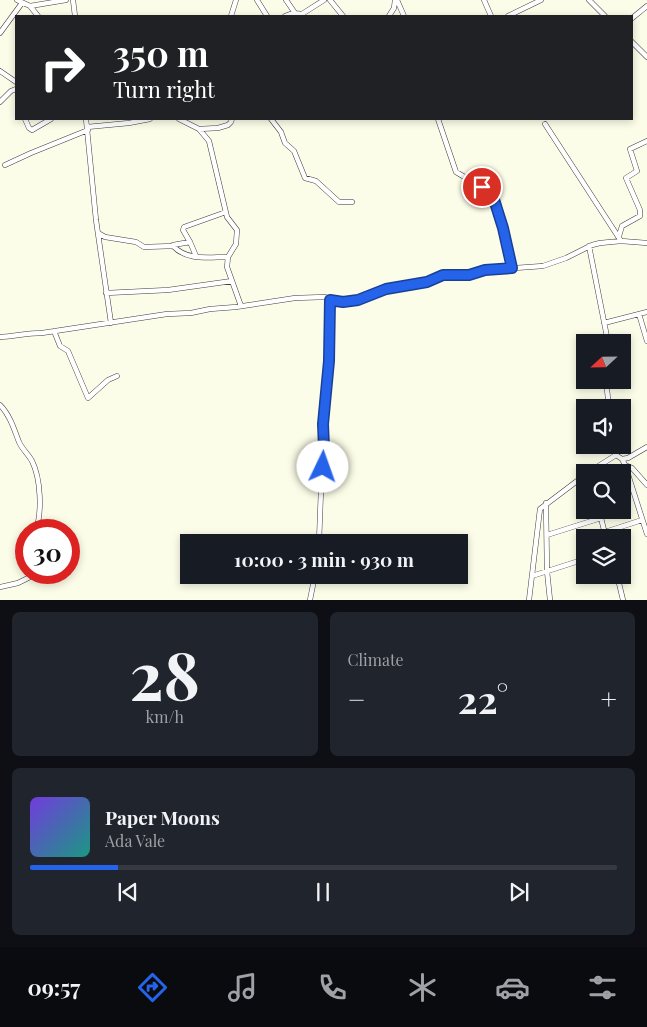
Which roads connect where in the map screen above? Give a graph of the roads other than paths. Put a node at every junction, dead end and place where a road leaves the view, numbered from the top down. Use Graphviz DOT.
graph roads {
  1 [pos="66,0"];
  2 [pos="73,0"];
  3 [pos="236,0"];
  4 [pos="257,0"];
  5 [pos="286,0"];
  6 [pos="330,0"];
  7 [pos="396,0"];
  8 [pos="484,0"];
  9 [pos="542,0"];
  10 [pos="589,0"];
  11 [pos="320,1"];
  12 [pos="20,2"];
  13 [pos="30,6"];
  14 [pos="647,6"];
  15 [pos="263,10"];
  16 [pos="295,14"];
  17 [pos="37,15"];
  18 [pos="75,15"];
  19 [pos="231,15"];
  20 [pos="262,15"];
  21 [pos="266,15"];
  22 [pos="290,15"];
  23 [pos="342,15"];
  24 [pos="390,15"];
  25 [pos="404,15"];
  26 [pos="491,15"];
  27 [pos="510,15"];
  28 [pos="604,15"];
  29 [pos="633,17"];
  30 [pos="1,30"];
  31 [pos="633,43"];
  32 [pos="647,57"];
  33 [pos="0,71"];
  34 [pos="15,81"];
  35 [pos="15,91"];
  36 [pos="0,102"];
  37 [pos="25,120"];
  38 [pos="49,120"];
  39 [pos="86,120"];
  40 [pos="144,120"];
  41 [pos="181,120"];
  42 [pos="232,120"];
  43 [pos="272,120"];
  44 [pos="438,120"];
  45 [pos="545,124"];
  46 [pos="87,129"];
  47 [pos="198,129"];
  48 [pos="647,141"];
  49 [pos="6,165"];
  50 [pos="352,202"];
  51 [pos="226,212"];
  52 [pos="98,233"];
  53 [pos="620,239"];
  54 [pos="190,242"];
  55 [pos="647,242"];
  56 [pos="172,246"];
  57 [pos="589,246"];
  58 [pos="196,256"];
  59 [pos="228,257"];
  60 [pos="512,268"];
  61 [pos="232,281"];
  62 [pos="106,293"];
  63 [pos="330,300"];
  64 [pos="241,306"];
  65 [pos="647,312"];
  66 [pos="639,314"];
  67 [pos="110,323"];
  68 [pos="604,323"];
  69 [pos="54,331"];
  70 [pos="606,334"];
  71 [pos="0,337"];
  72 [pos="647,341"];
  73 [pos="116,376"];
  74 [pos="0,404"];
  75 [pos="647,447"];
  76 [pos="616,455"];
  77 [pos="622,459"];
  78 [pos="602,464"];
  79 [pos="624,464"];
  80 [pos="631,468"];
  81 [pos="576,481"];
  82 [pos="631,484"];
  83 [pos="647,485"];
  84 [pos="546,503"];
  85 [pos="39,519"];
  86 [pos="599,519"];
  87 [pos="642,520"];
  88 [pos="614,529"];
  89 [pos="319,534"];
  90 [pos="647,534"];
  91 [pos="547,535"];
  92 [pos="576,562"];
  93 [pos="547,571"];
  94 [pos="532,576"];
  95 [pos="15,584"];
  96 [pos="313,584"];
  97 [pos="619,584"];
  98 [pos="0,587"];
  99 [pos="310,600"];
  100 [pos="529,600"];
  101 [pos="550,600"];
  102 [pos="623,600"];
  1 -- 13 [label="street"];
  2 -- 18 [label="street"];
  3 -- 19 [label="street"];
  4 -- 15 [label="street"];
  5 -- 16 [label="street"];
  6 -- 23 [label="street"];
  7 -- 24 [label="street"];
  7 -- 25 [label="street"];
  8 -- 26 [label="street"];
  9 -- 27 [label="street"];
  10 -- 28 [label="street"];
  11 -- 16 [label="street"];
  12 -- 13 [label="street"];
  12 -- 30 [label="street"];
  13 -- 17 [label="street"];
  14 -- 29 [label="street"];
  15 -- 20 [label="street"];
  15 -- 21 [label="street"];
  16 -- 22 [label="street"];
  31 -- 32 [label="street"];
  33 -- 34 [label="street"];
  35 -- 36 [label="street"];
  37 -- 38 [label="street"];
  39 -- 46 [label="street"];
  40 -- 46 [label="street"];
  41 -- 47 [label="street"];
  42 -- 47 [label="street"];
  43 -- 50 [label="street"];
  44 -- 60 [label="street"];
  45 -- 53 [label="street"];
  46 -- 49 [label="street"];
  46 -- 52 [label="street"];
  47 -- 51 [label="street"];
  48 -- 53 [label="street"];
  51 -- 54 [label="street"];
  51 -- 59 [label="street"];
  52 -- 56 [label="street"];
  52 -- 62 [label="street"];
  53 -- 55 [label="street"];
  53 -- 57 [label="street"];
  54 -- 56 [label="street"];
  54 -- 58 [label="street"];
  56 -- 58 [label="street"];
  57 -- 60 [label="street"];
  57 -- 68 [label="street"];
  58 -- 59 [label="street"];
  59 -- 61 [label="street"];
  60 -- 63 [label="street"];
  61 -- 62 [label="street"];
  61 -- 64 [label="street"];
  62 -- 67 [label="street"];
  63 -- 64 [label="street"];
  63 -- 89 [label="street"];
  64 -- 67 [label="street"];
  65 -- 66 [label="street"];
  66 -- 68 [label="street"];
  66 -- 72 [label="street"];
  67 -- 69 [label="street"];
  68 -- 70 [label="street"];
  69 -- 71 [label="street"];
  69 -- 73 [label="street"];
  74 -- 85 [label="street"];
  75 -- 77 [label="street"];
  76 -- 77 [label="street"];
  76 -- 78 [label="street"];
  77 -- 79 [label="street"];
  80 -- 83 [label="street"];
  81 -- 84 [label="street"];
  82 -- 87 [label="street"];
  84 -- 91 [label="street"];
  84 -- 94 [label="street"];
  86 -- 91 [label="street"];
  87 -- 88 [label="street"];
  87 -- 90 [label="street"];
  91 -- 93 [label="street"];
  92 -- 93 [label="street"];
  93 -- 94 [label="street"];
  93 -- 101 [label="street"];
  94 -- 100 [label="street"];
  95 -- 98 [label="street"];
  96 -- 99 [label="street"];
  97 -- 102 [label="street"];
}
